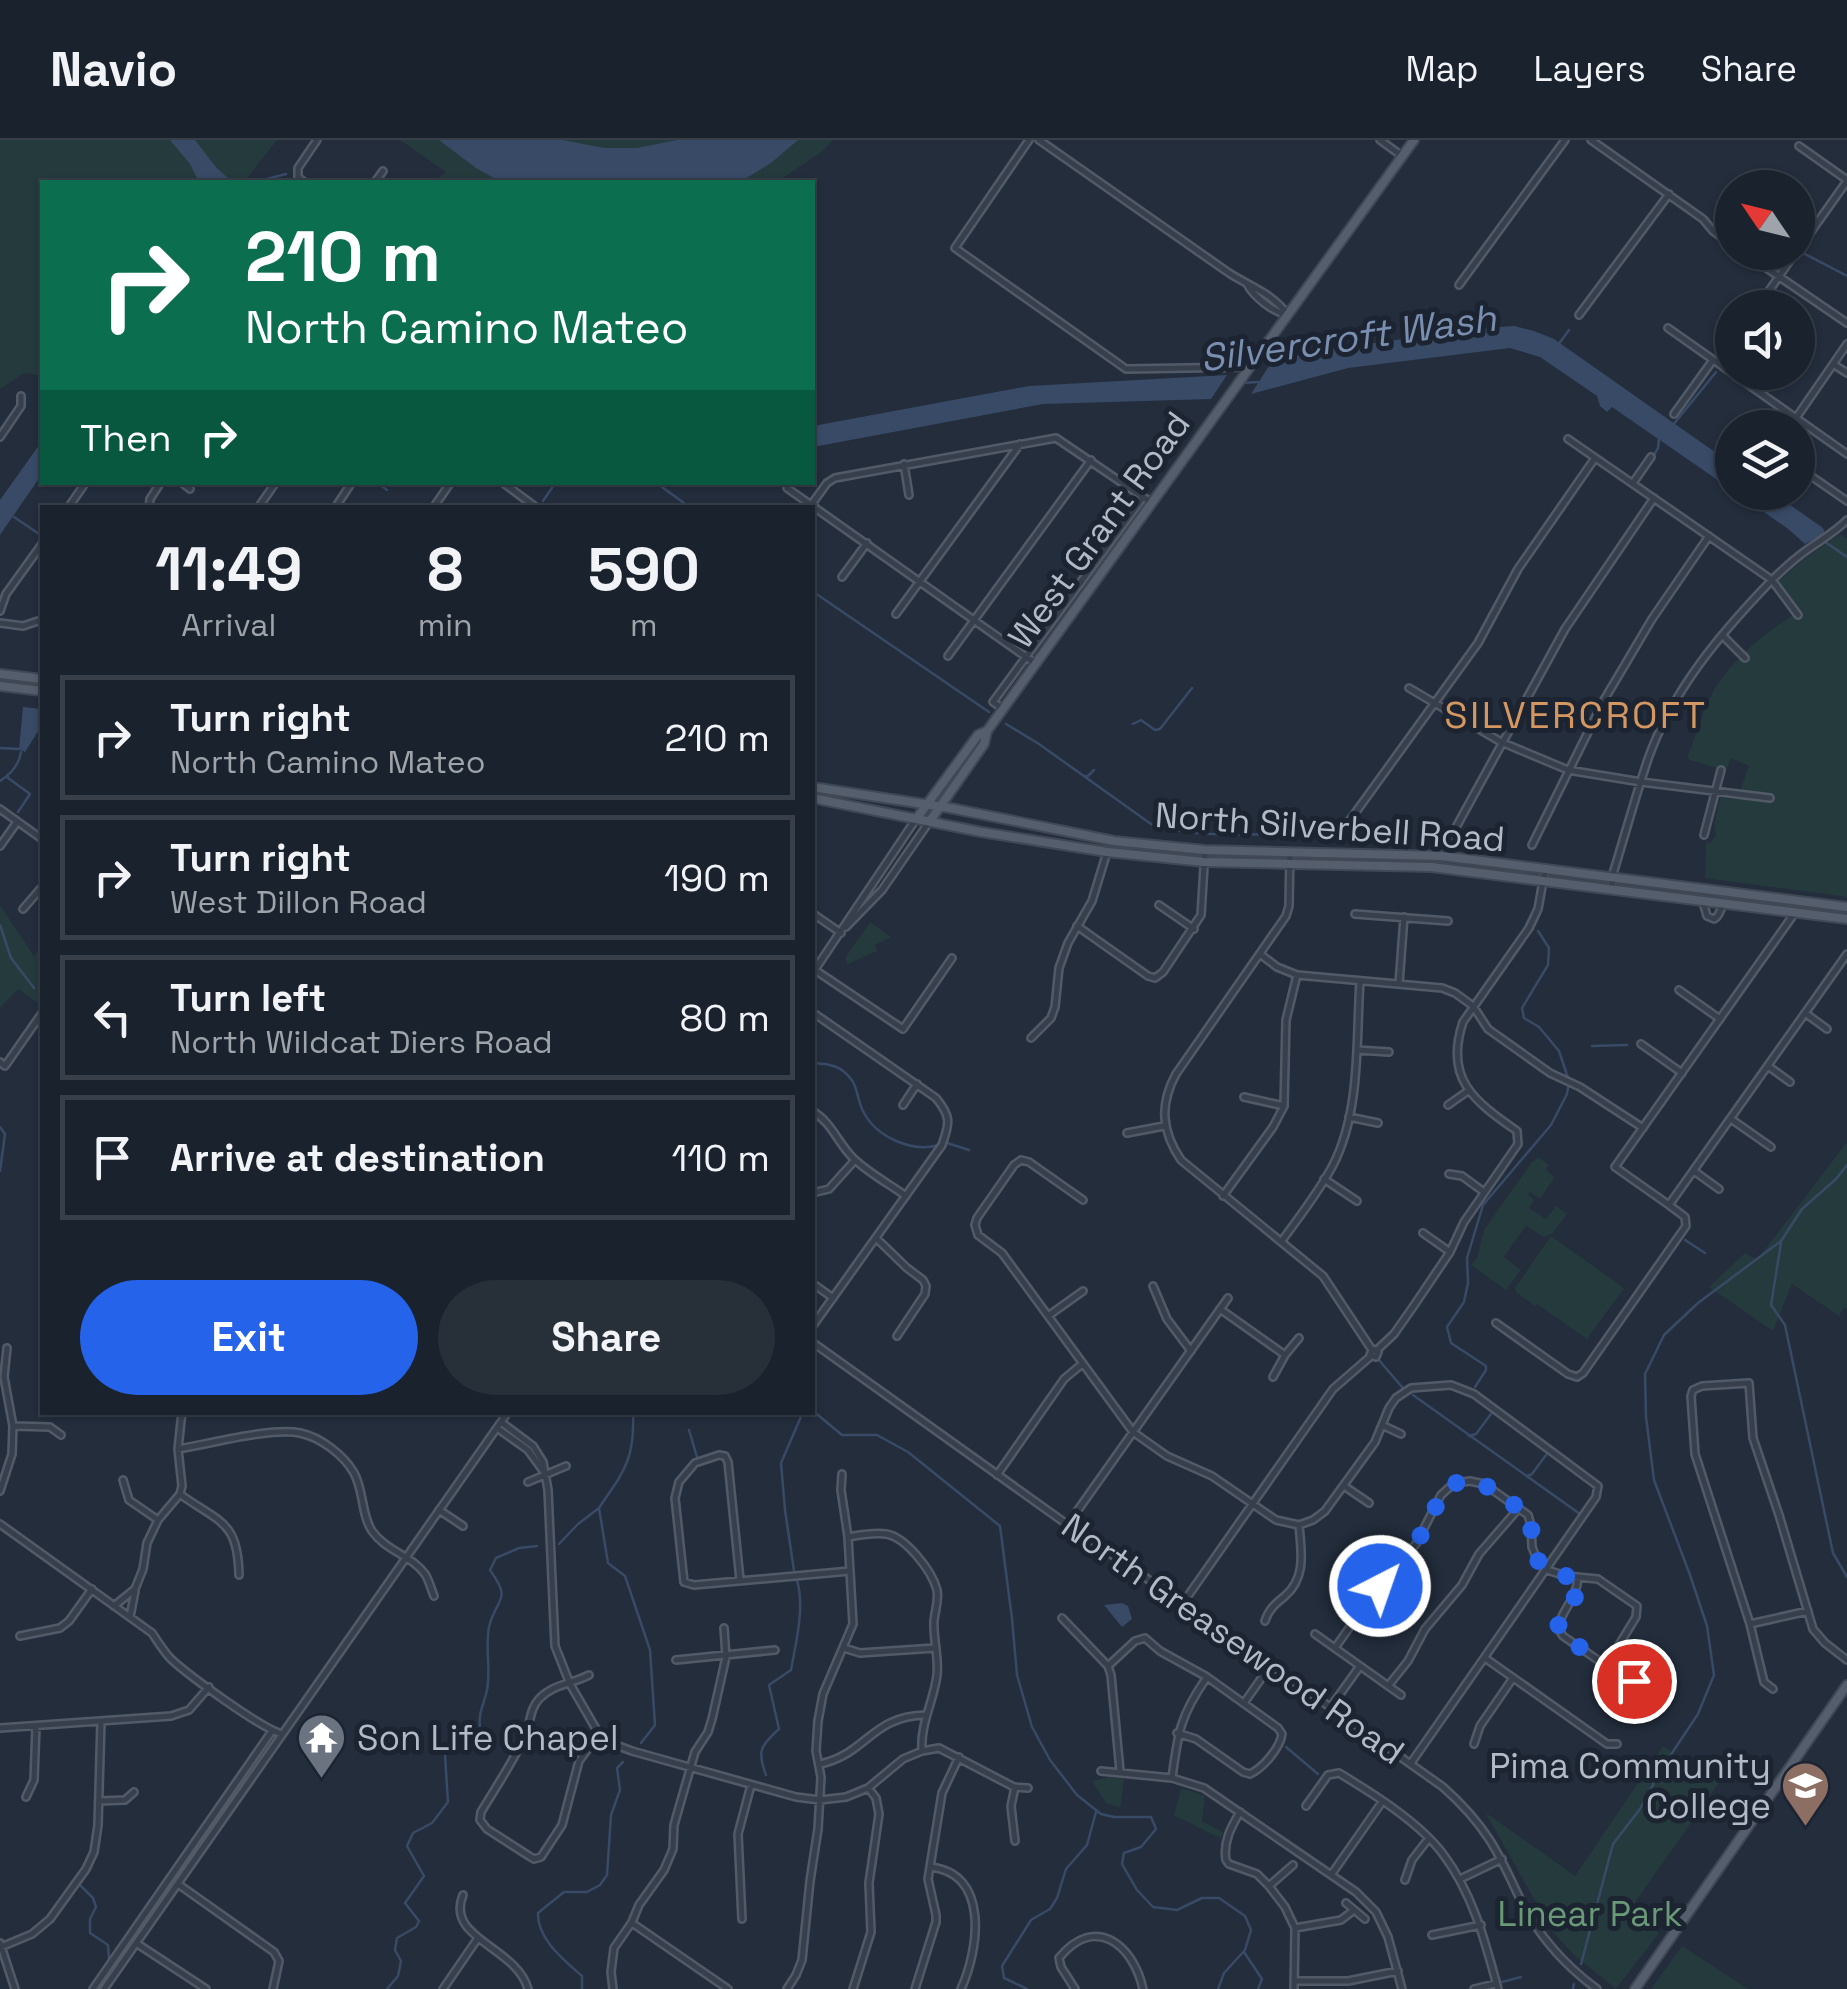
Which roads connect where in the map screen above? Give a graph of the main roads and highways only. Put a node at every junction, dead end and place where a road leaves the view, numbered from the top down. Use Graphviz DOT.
graph roads {
  1 [pos="1414,140"];
  2 [pos="0,674"];
  3 [pos="40,678"];
  4 [pos="0,686"];
  5 [pos="40,691"];
  6 [pos="987,731"];
  7 [pos="815,793"];
  8 [pos="815,794"];
  9 [pos="927,804"];
  10 [pos="940,806"];
  11 [pos="917,818"];
  12 [pos="930,821"];
  13 [pos="1073,832"];
  14 [pos="1071,846"];
  15 [pos="1798,900"];
  16 [pos="1847,906"];
  17 [pos="1795,911"];
  18 [pos="1847,919"];
  19 [pos="1847,1686"];
  20 [pos="1635,1989"];
  1 -- 6 [label="main road, West Grant Road"];
  2 -- 3 [label="main road"];
  4 -- 5 [label="main road"];
  6 -- 9 [label="main road, West Grant Road"];
  6 -- 10 [label="main road, West Grant Road"];
  7 -- 9 [label="main road, North Silverbell Road"];
  8 -- 11 [label="main road, North Silverbell Road"];
  9 -- 10 [label="main road, North Silverbell Road"];
  9 -- 11 [label="main road, West Grant Road"];
  10 -- 12 [label="main road, West Grant Road"];
  10 -- 13 [label="main road, North Silverbell Road"];
  11 -- 12 [label="main road, North Silverbell Road"];
  12 -- 14 [label="main road, North Silverbell Road"];
  13 -- 14 [label="main road"];
  13 -- 15 [label="main road, North Silverbell Road"];
  14 -- 17 [label="main road, North Silverbell Road"];
  15 -- 16 [label="main road, North Silverbell Road"];
  15 -- 17 [label="main road"];
  17 -- 18 [label="main road, North Silverbell Road"];
  19 -- 20 [label="main road"];
}
